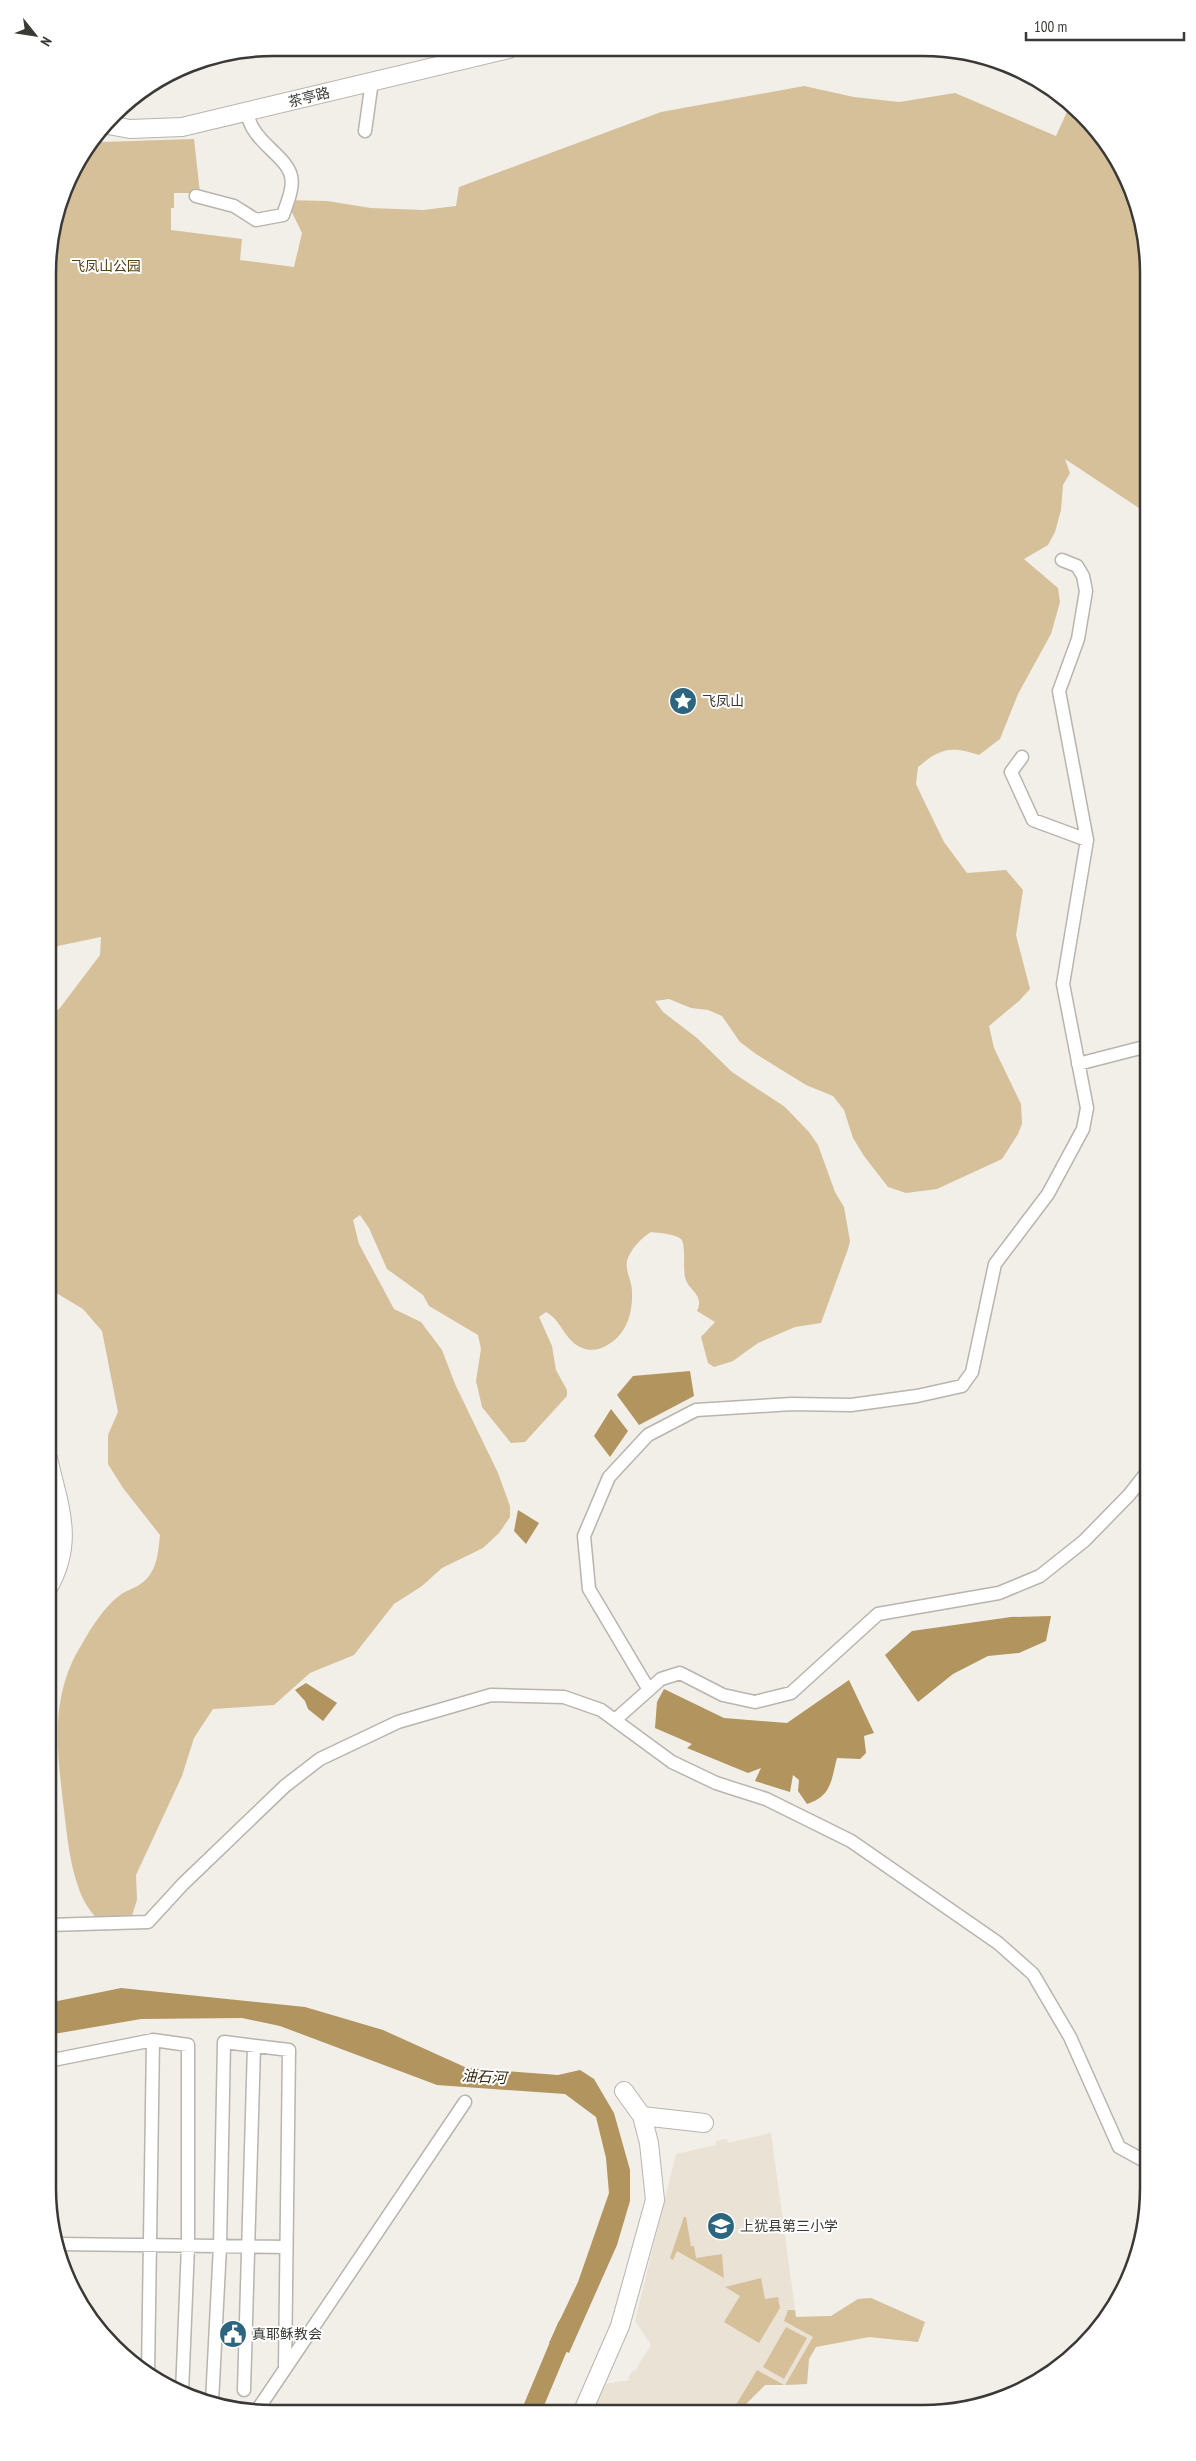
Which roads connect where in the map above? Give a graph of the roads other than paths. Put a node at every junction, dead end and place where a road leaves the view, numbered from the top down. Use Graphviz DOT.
graph roads {
  1 [pos="479,56"];
  2 [pos="372,81"];
  3 [pos="246,112"];
  4 [pos="115,125"];
  5 [pos="365,131"];
  6 [pos="196,196"];
  7 [pos="1062,560"];
  8 [pos="1022,757"];
  9 [pos="1087,840"];
  10 [pos="1140,1048"];
  11 [pos="1078,1064"];
  12 [pos="1140,1481"];
  13 [pos="56,1492"];
  14 [pos="56,1571"];
  15 [pos="649,1690"];
  16 [pos="615,1720"];
  17 [pos="56,1925"];
  18 [pos="153,2040"];
  19 [pos="254,2046"];
  20 [pos="56,2059"];
  21 [pos="624,2091"];
  22 [pos="465,2102"];
  23 [pos="642,2116"];
  24 [pos="704,2124"];
  25 [pos="1140,2159"];
  26 [pos="64,2244"];
  27 [pos="150,2245"];
  28 [pos="188,2246"];
  29 [pos="220,2246"];
  30 [pos="249,2247"];
  31 [pos="286,2247"];
  32 [pos="148,2365"];
  33 [pos="285,2368"];
  34 [pos="182,2384"];
  35 [pos="244,2390"];
  36 [pos="212,2396"];
  37 [pos="261,2404"];
  38 [pos="585,2405"];
  1 -- 2 [label="street, 茶亭路"];
  2 -- 3 [label="street, 茶亭路"];
  2 -- 5 [label="street"];
  3 -- 4 [label="street, 茶亭路"];
  3 -- 6 [label="street"];
  7 -- 9 [label="street"];
  8 -- 9 [label="street"];
  9 -- 11 [label="street"];
  10 -- 11 [label="street"];
  11 -- 15 [label="street"];
  12 -- 15 [label="street"];
  13 -- 14 [label="street"];
  15 -- 16 [label="street"];
  16 -- 17 [label="street"];
  16 -- 25 [label="street"];
  18 -- 20 [label="street"];
  18 -- 27 [label="street"];
  18 -- 28 [label="street"];
  19 -- 29 [label="street"];
  19 -- 30 [label="street"];
  19 -- 31 [label="street"];
  21 -- 23 [label="street"];
  22 -- 33 [label="street"];
  23 -- 24 [label="street"];
  23 -- 38 [label="street"];
  26 -- 27 [label="street"];
  27 -- 28 [label="street"];
  27 -- 32 [label="street"];
  28 -- 29 [label="street"];
  28 -- 34 [label="street"];
  29 -- 30 [label="street"];
  29 -- 36 [label="street"];
  30 -- 31 [label="street"];
  30 -- 35 [label="street"];
  31 -- 33 [label="street"];
  33 -- 37 [label="street"];
}
